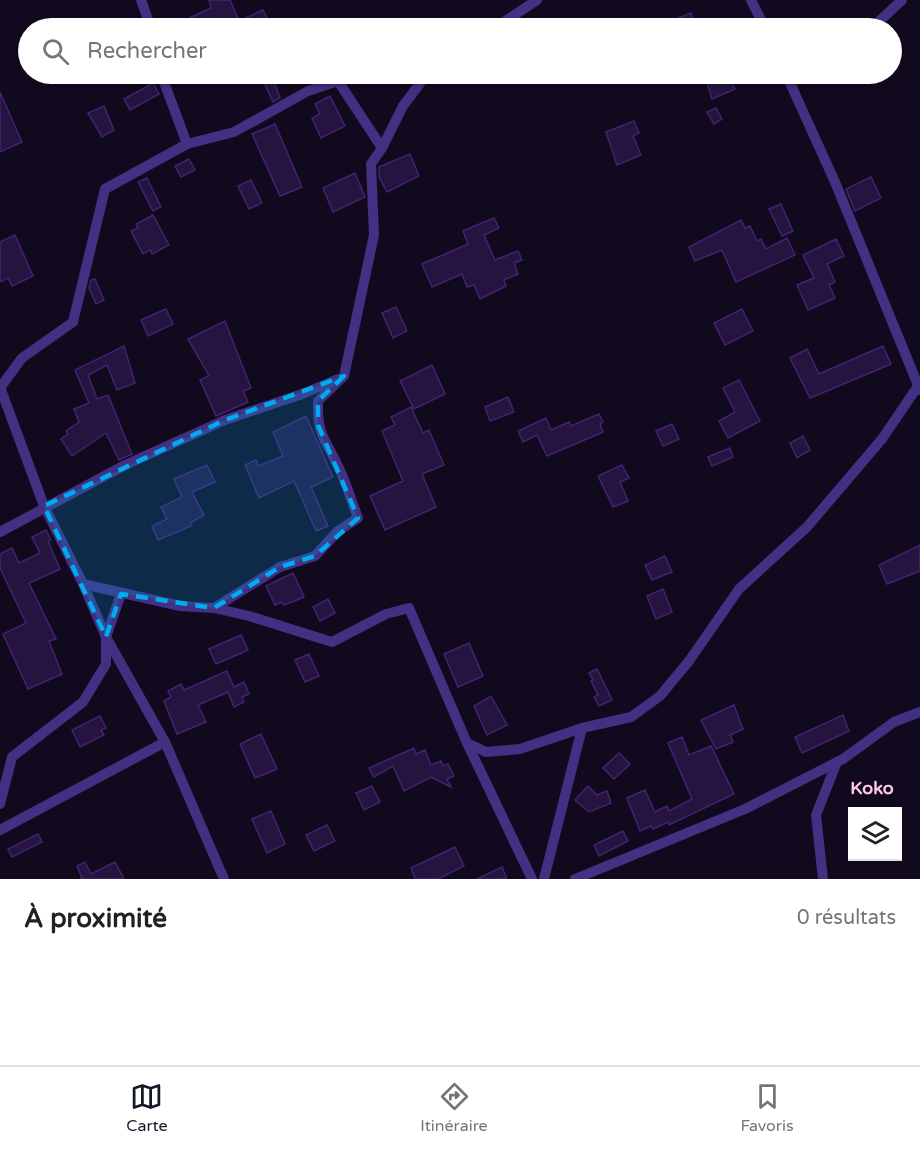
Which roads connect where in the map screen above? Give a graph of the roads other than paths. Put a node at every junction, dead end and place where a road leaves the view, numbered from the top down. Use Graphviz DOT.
graph roads {
  1 [pos="141,0"];
  2 [pos="537,0"];
  3 [pos="751,0"];
  4 [pos="902,0"];
  5 [pos="147,18"];
  6 [pos="510,18"];
  7 [pos="760,18"];
  8 [pos="883,18"];
  9 [pos="165,84"];
  10 [pos="329,84"];
  11 [pos="340,84"];
  12 [pos="419,84"];
  13 [pos="791,84"];
  14 [pos="188,144"];
  15 [pos="382,148"];
  16 [pos="344,376"];
  17 [pos="0,388"];
  18 [pos="919,388"];
  19 [pos="44,506"];
  20 [pos="0,532"];
  21 [pos="83,584"];
  22 [pos="121,594"];
  23 [pos="214,608"];
  24 [pos="106,637"];
  25 [pos="920,711"];
  26 [pos="582,728"];
  27 [pos="165,742"];
  28 [pos="467,743"];
  29 [pos="837,762"];
  30 [pos="0,804"];
  31 [pos="0,830"];
  32 [pos="224,879"];
  33 [pos="532,879"];
  34 [pos="544,879"];
  35 [pos="575,879"];
  36 [pos="823,879"];
  1 -- 5 [label="street"];
  2 -- 6 [label="street"];
  3 -- 7 [label="street"];
  4 -- 8 [label="street"];
  9 -- 14 [label="street"];
  10 -- 14 [label="street"];
  11 -- 15 [label="street"];
  12 -- 15 [label="street"];
  13 -- 18 [label="street"];
  14 -- 17 [label="street"];
  15 -- 16 [label="street"];
  16 -- 19 [label="street"];
  16 -- 23 [label="street"];
  17 -- 19 [label="street"];
  18 -- 26 [label="street"];
  19 -- 20 [label="street"];
  19 -- 21 [label="street"];
  21 -- 22 [label="street"];
  21 -- 24 [label="street"];
  22 -- 23 [label="street"];
  22 -- 24 [label="street"];
  23 -- 28 [label="street"];
  24 -- 27 [label="street"];
  24 -- 30 [label="street"];
  25 -- 29 [label="street"];
  26 -- 28 [label="street"];
  26 -- 34 [label="street"];
  27 -- 31 [label="street"];
  27 -- 32 [label="street"];
  28 -- 33 [label="street"];
  29 -- 35 [label="street"];
  29 -- 36 [label="street"];
}
